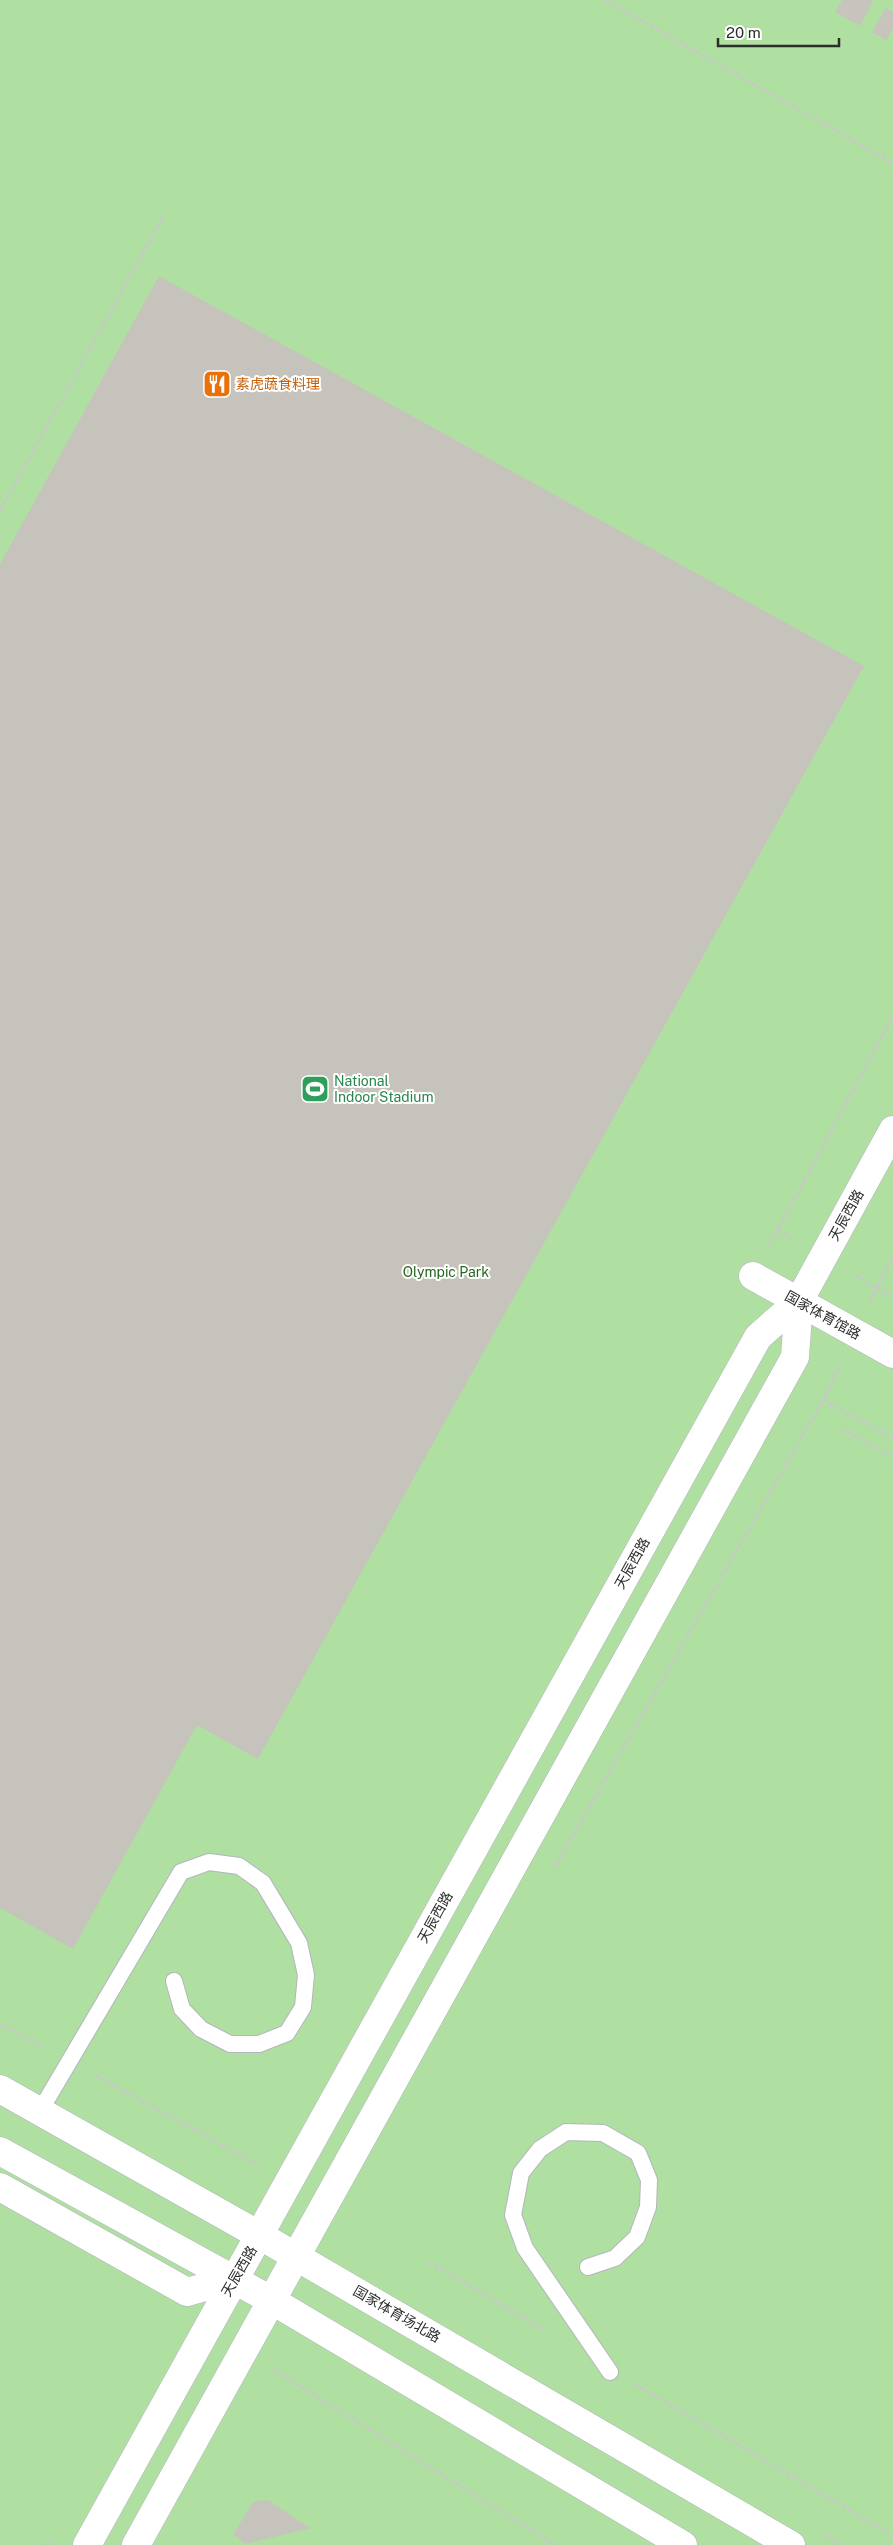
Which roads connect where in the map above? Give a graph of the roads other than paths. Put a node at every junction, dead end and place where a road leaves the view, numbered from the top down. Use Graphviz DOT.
graph roads {
  1 [pos="893,1130"];
  2 [pos="753,1276"];
  3 [pos="799,1301"];
  4 [pos="893,1354"];
  5 [pos="174,1982"];
  6 [pos="0,2089"];
  7 [pos="40,2112"];
  8 [pos="0,2151"];
  9 [pos="0,2187"];
  10 [pos="259,2235"];
  11 [pos="295,2255"];
  12 [pos="588,2267"];
  13 [pos="234,2279"];
  14 [pos="271,2300"];
  15 [pos="610,2372"];
  16 [pos="87,2545"];
  17 [pos="136,2545"];
  18 [pos="684,2545"];
  19 [pos="791,2545"];
  1 -- 3 [label="street, 天辰西路"];
  2 -- 3 [label="street, 国家体育馆路"];
  3 -- 4 [label="street, 国家体育馆路"];
  3 -- 10 [label="street, 天辰西路"];
  3 -- 11 [label="street, 天辰西路"];
  5 -- 7 [label="lane"];
  6 -- 7 [label="street, 国家体育场北路"];
  7 -- 10 [label="street, 国家体育场北路"];
  8 -- 13 [label="street"];
  9 -- 13 [label="street"];
  10 -- 11 [label="street, 国家体育场北路"];
  10 -- 13 [label="street, 天辰西路"];
  11 -- 14 [label="street, 天辰西路"];
  11 -- 19 [label="street, 国家体育场北路"];
  12 -- 15 [label="lane"];
  13 -- 14 [label="street"];
  13 -- 16 [label="street, 天辰西路"];
  14 -- 17 [label="street, 天辰西路"];
  14 -- 18 [label="street"];
}
